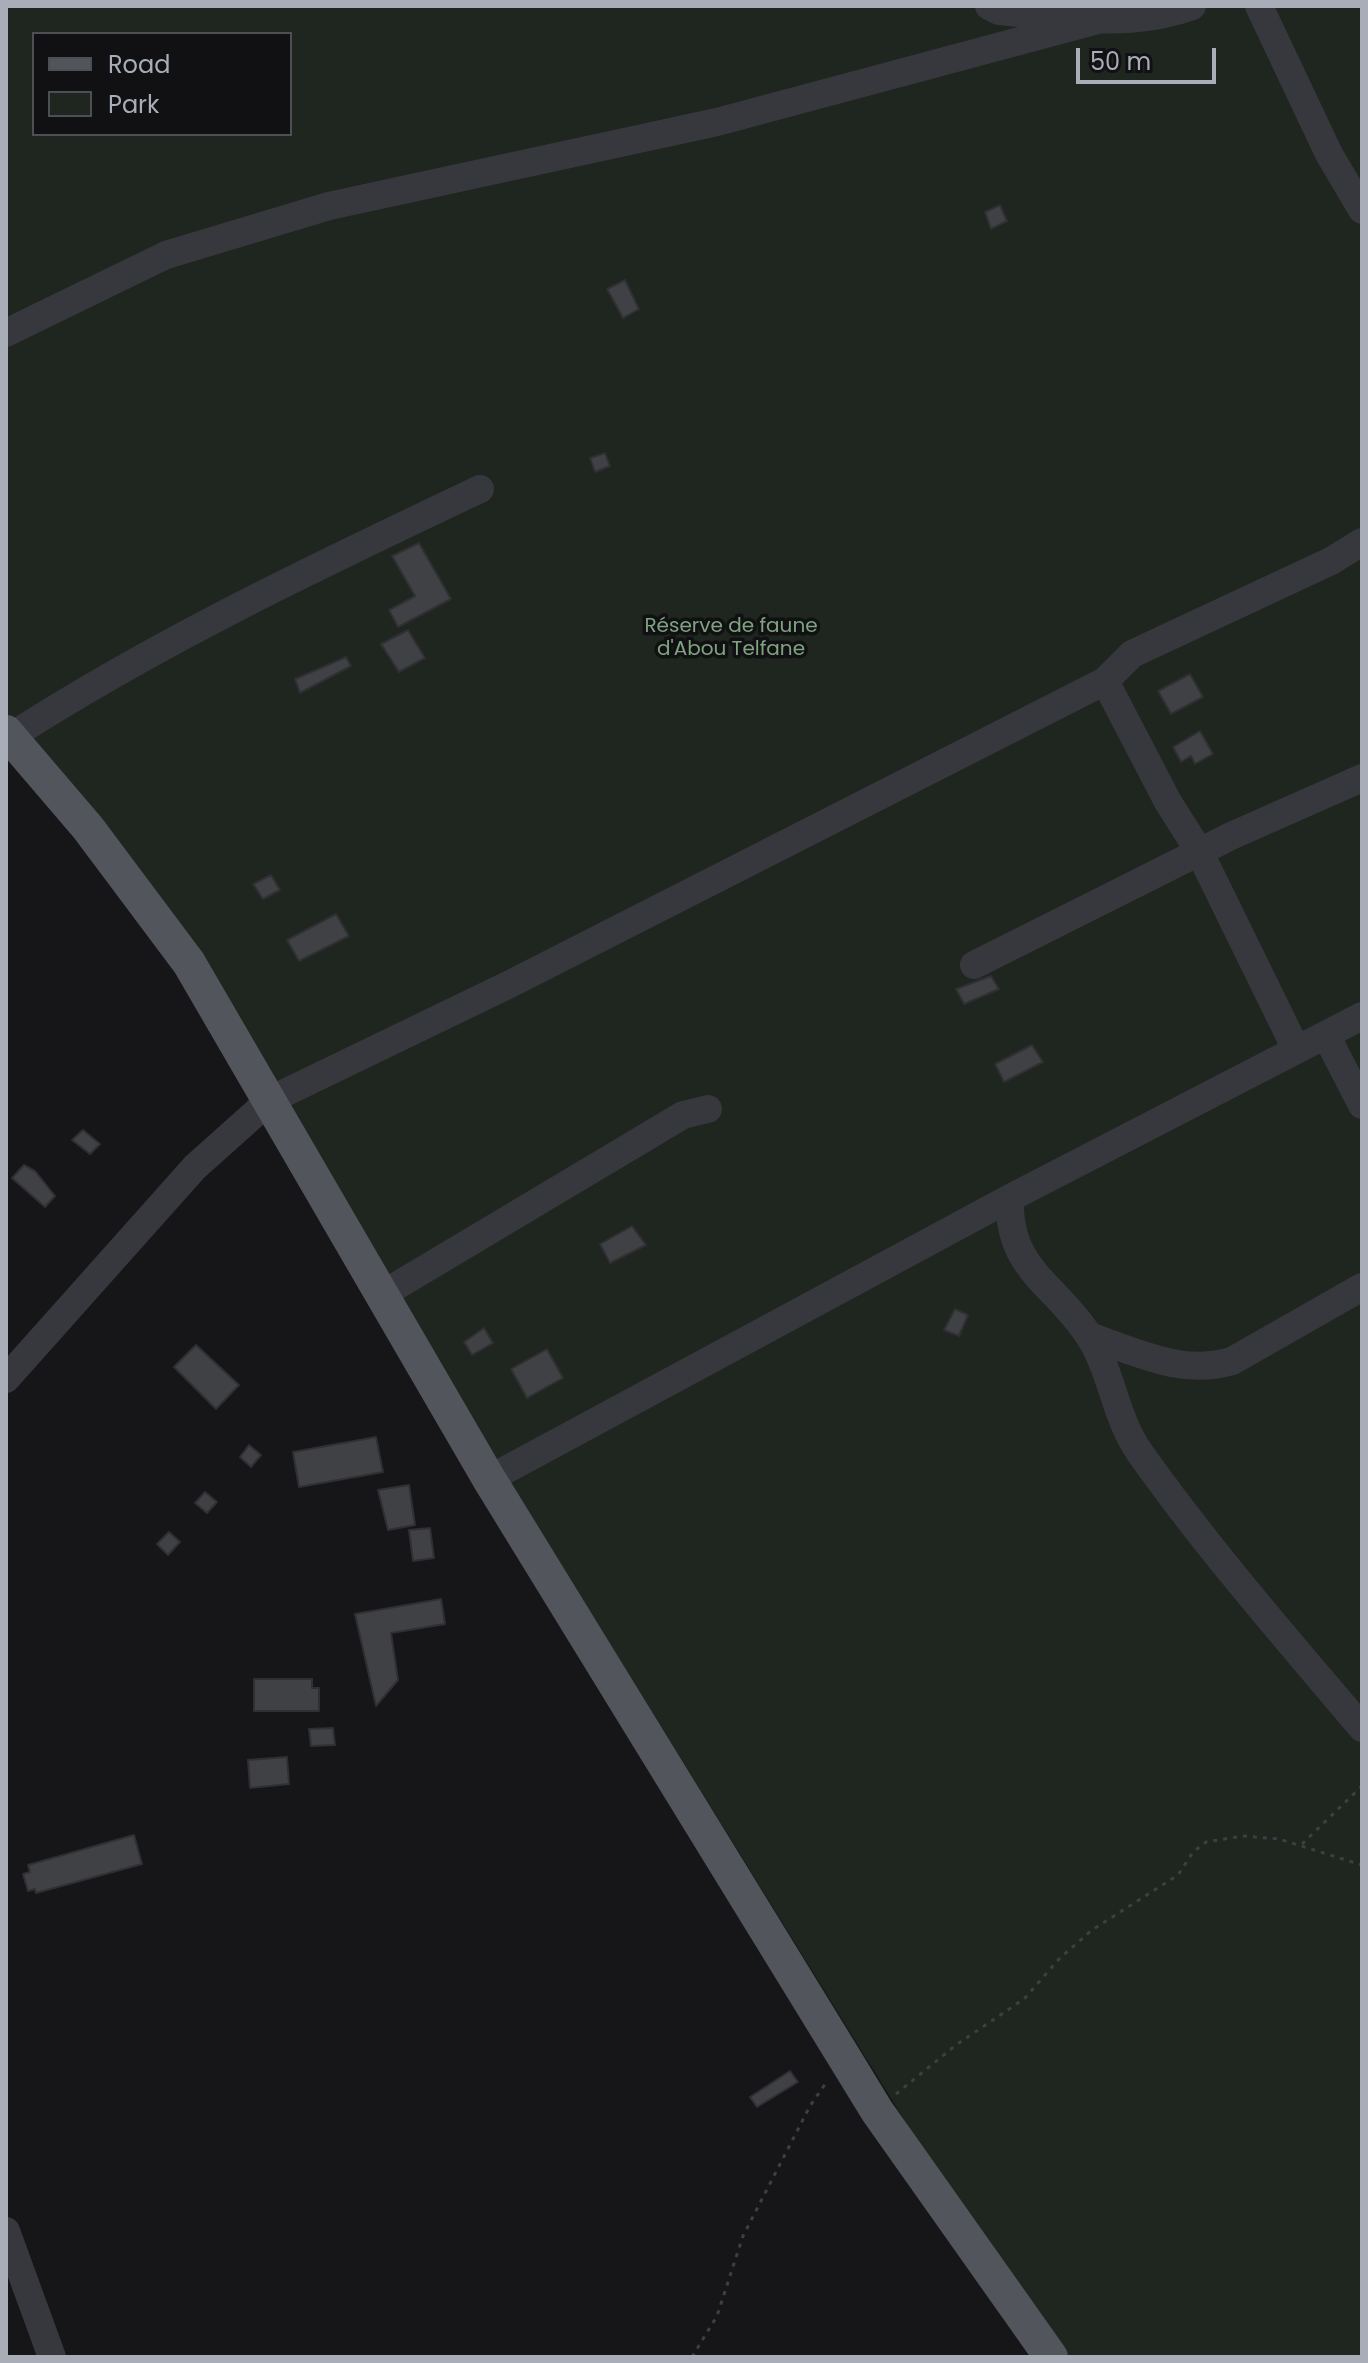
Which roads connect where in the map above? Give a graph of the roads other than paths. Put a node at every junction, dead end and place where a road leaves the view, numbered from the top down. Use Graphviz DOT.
graph roads {
  1 [pos="989,6"];
  2 [pos="1192,6"];
  3 [pos="1259,6"];
  4 [pos="1098,20"];
  5 [pos="1362,210"];
  6 [pos="6,333"];
  7 [pos="480,489"];
  8 [pos="1362,542"];
  9 [pos="1105,681"];
  10 [pos="8,735"];
  11 [pos="1362,778"];
  12 [pos="1199,851"];
  13 [pos="974,965"];
  14 [pos="1362,1016"];
  15 [pos="1326,1035"];
  16 [pos="1296,1049"];
  17 [pos="270,1100"];
  18 [pos="1362,1105"];
  19 [pos="708,1109"];
  20 [pos="1010,1198"];
  21 [pos="1362,1287"];
  22 [pos="383,1294"];
  23 [pos="1089,1336"];
  24 [pos="6,1379"];
  25 [pos="489,1479"];
  26 [pos="1362,1728"];
  27 [pos="6,2231"];
  28 [pos="52,2357"];
  29 [pos="1051,2357"];
  1 -- 4 [label="street"];
  2 -- 4 [label="street"];
  3 -- 5 [label="street"];
  4 -- 6 [label="street"];
  7 -- 10 [label="street"];
  8 -- 9 [label="street"];
  9 -- 12 [label="street"];
  9 -- 17 [label="street"];
  10 -- 17 [label="main road"];
  11 -- 12 [label="street"];
  12 -- 13 [label="street"];
  12 -- 16 [label="street"];
  14 -- 15 [label="street"];
  15 -- 16 [label="street"];
  15 -- 18 [label="street"];
  16 -- 20 [label="street"];
  17 -- 22 [label="main road"];
  17 -- 24 [label="street"];
  19 -- 22 [label="street"];
  20 -- 23 [label="street"];
  20 -- 25 [label="street"];
  21 -- 23 [label="street"];
  22 -- 25 [label="main road"];
  23 -- 26 [label="street"];
  25 -- 29 [label="main road"];
  27 -- 28 [label="street"];
}
